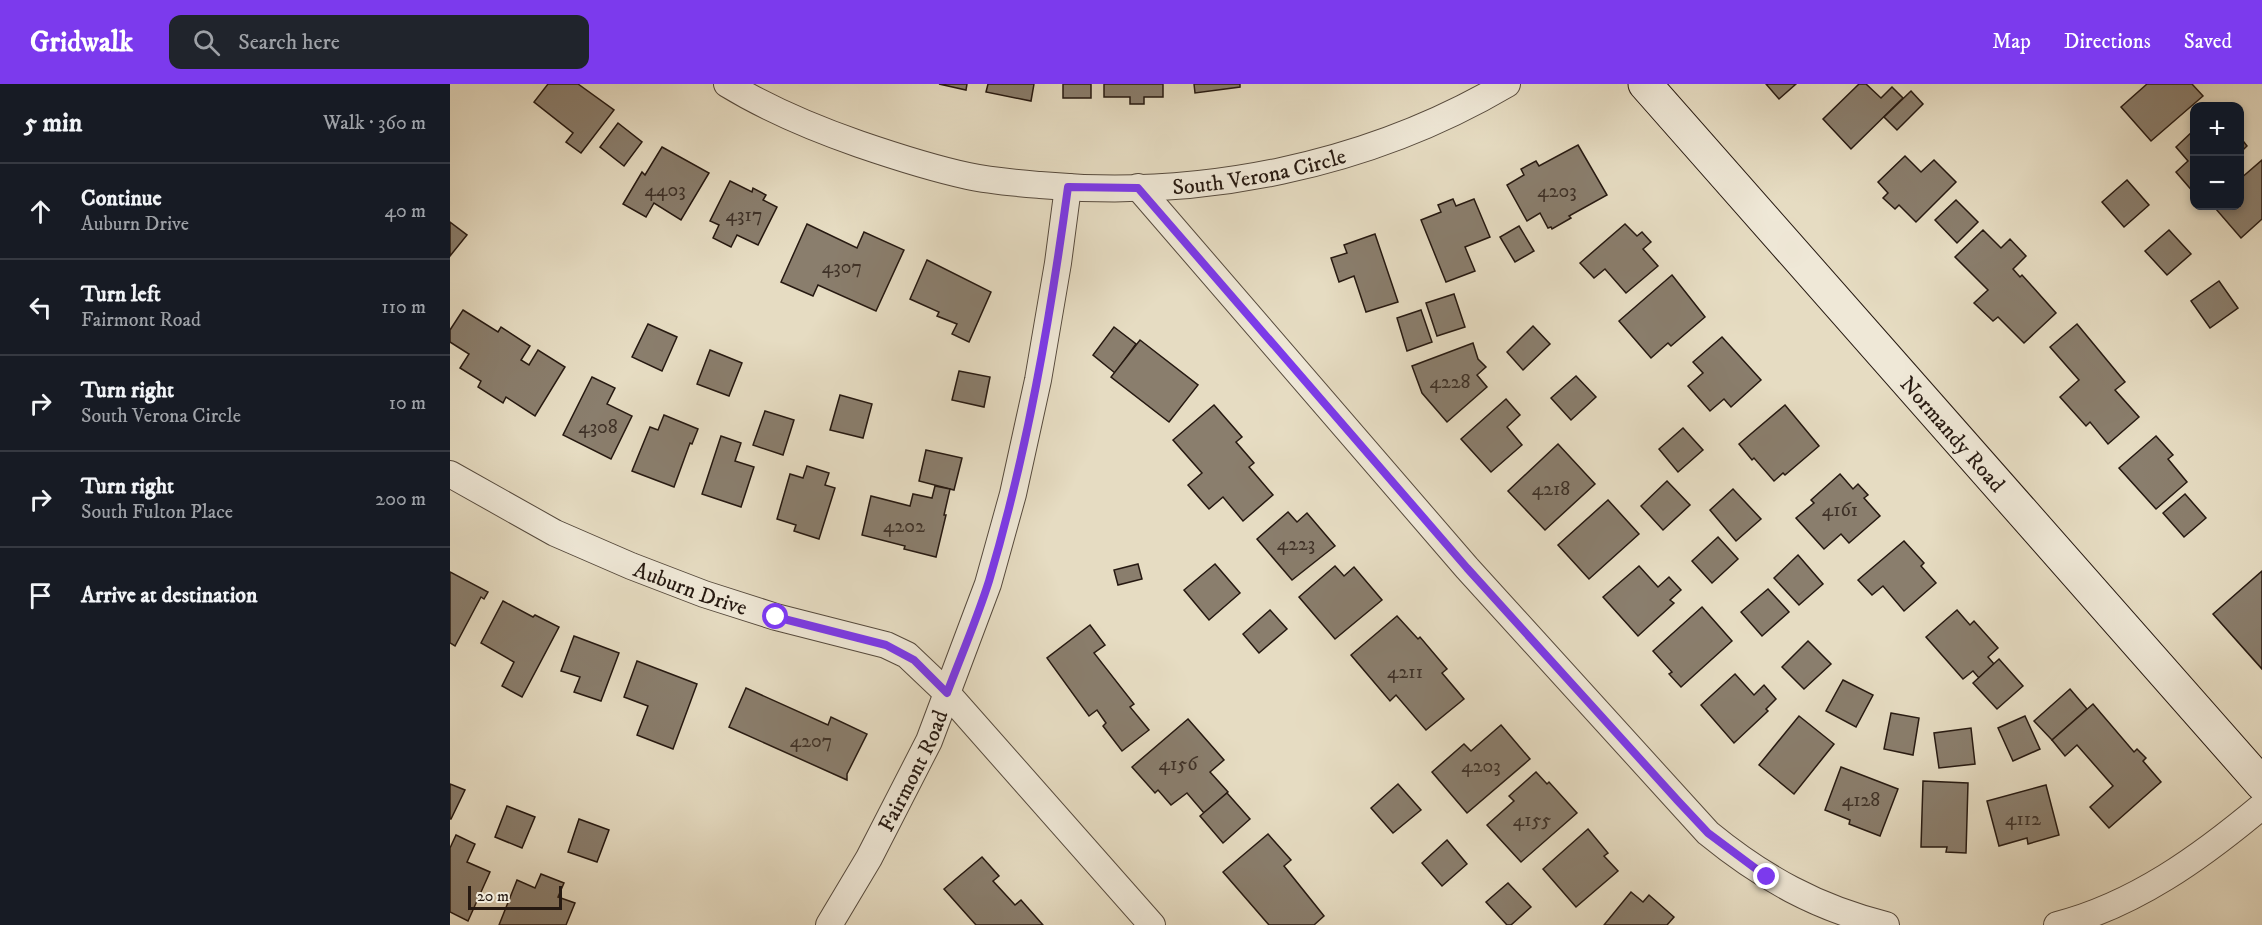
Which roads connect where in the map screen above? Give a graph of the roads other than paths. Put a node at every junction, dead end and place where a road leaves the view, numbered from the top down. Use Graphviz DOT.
graph roads {
  1 [pos="727,84"];
  2 [pos="1507,84"];
  3 [pos="1645,84"];
  4 [pos="1068,187"];
  5 [pos="1138,188"];
  6 [pos="450,474"];
  7 [pos="947,693"];
  8 [pos="2262,784"];
  9 [pos="2262,806"];
  10 [pos="829,925"];
  11 [pos="1152,925"];
  12 [pos="1887,925"];
  13 [pos="2057,925"];
  1 -- 4 [label="street, South Verona Circle"];
  2 -- 5 [label="street, South Verona Circle"];
  3 -- 8 [label="street, Normandy Road"];
  4 -- 5 [label="street, South Verona Circle"];
  4 -- 7 [label="street, Fairmont Road"];
  5 -- 12 [label="street"];
  6 -- 7 [label="street, Auburn Drive"];
  7 -- 10 [label="street, Fairmont Road"];
  7 -- 11 [label="street, Auburn Drive"];
  9 -- 13 [label="street"];
}
